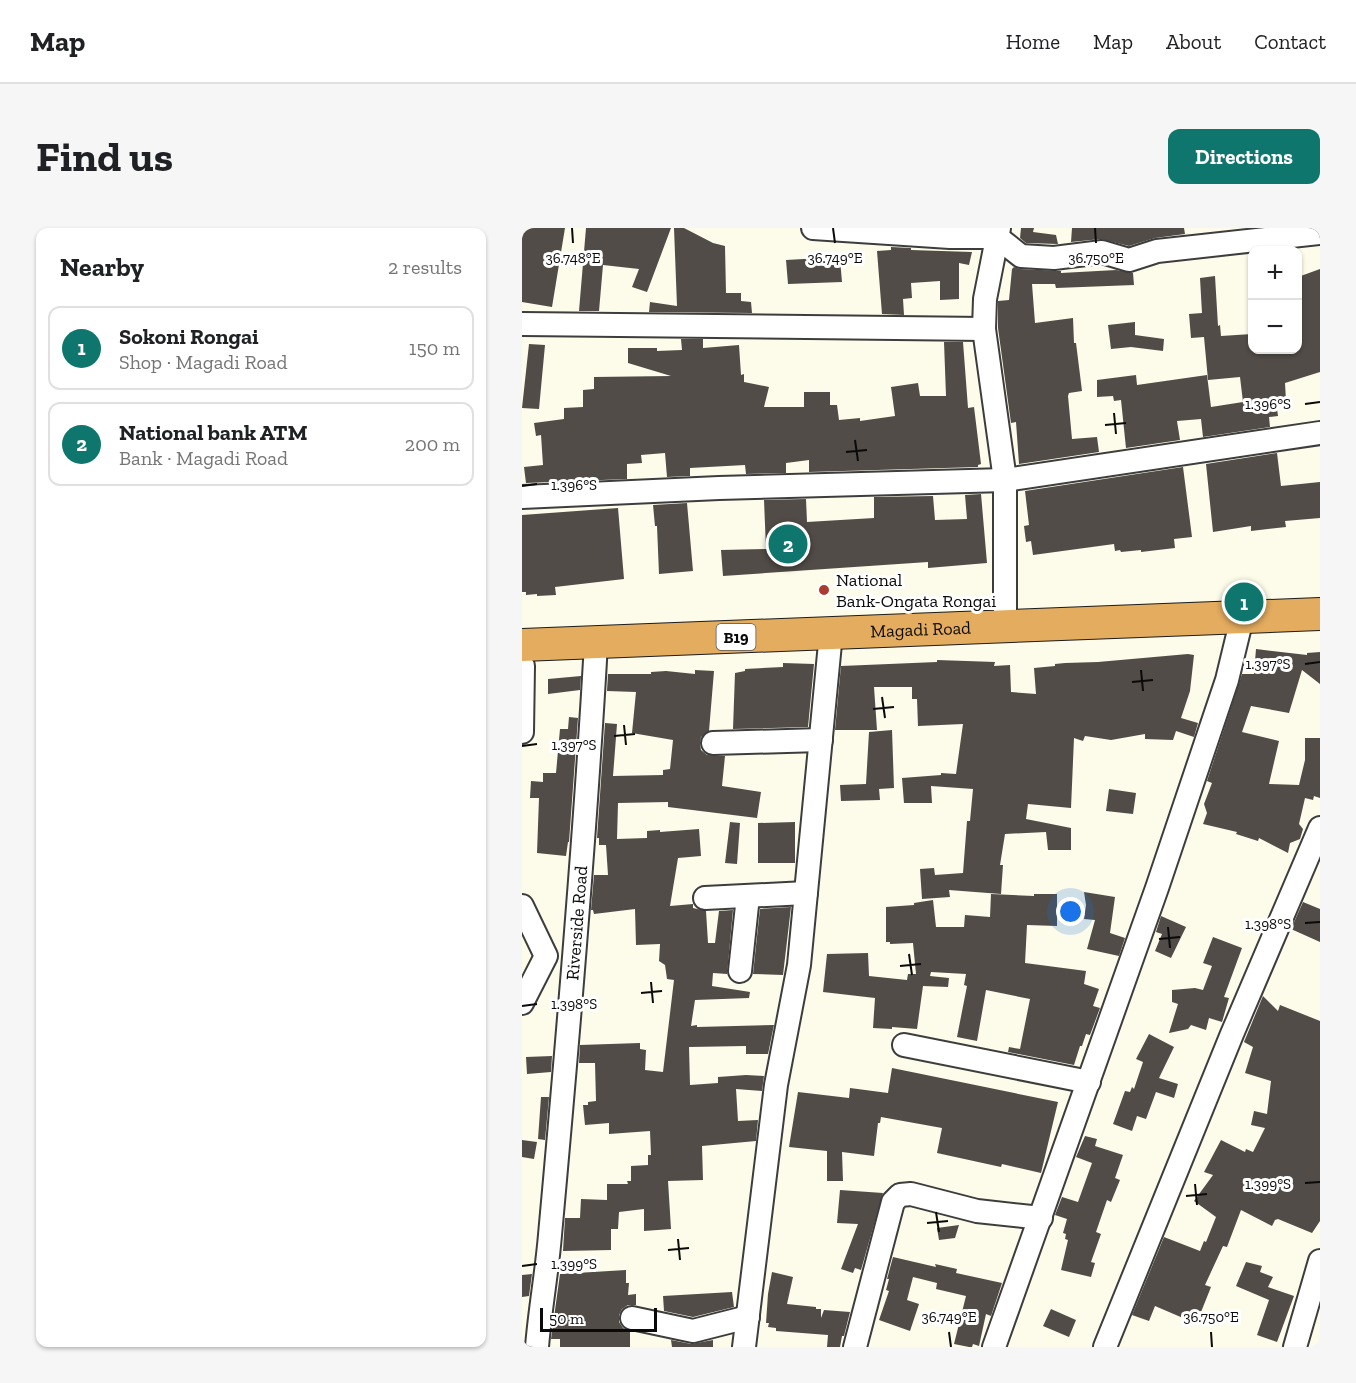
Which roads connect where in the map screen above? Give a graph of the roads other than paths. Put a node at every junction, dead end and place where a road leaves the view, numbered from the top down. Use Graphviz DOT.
graph roads {
  1 [pos="813,228"];
  2 [pos="998,232"];
  3 [pos="1320,233"];
  4 [pos="522,324"];
  5 [pos="984,329"];
  6 [pos="1320,433"];
  7 [pos="1005,480"];
  8 [pos="522,497"];
  9 [pos="1320,614"];
  10 [pos="1242,618"];
  11 [pos="1005,625"];
  12 [pos="831,633"];
  13 [pos="596,643"];
  14 [pos="522,645"];
  15 [pos="523,666"];
  16 [pos="522,732"];
  17 [pos="821,740"];
  18 [pos="713,743"];
  19 [pos="1320,828"];
  20 [pos="806,893"];
  21 [pos="748,896"];
  22 [pos="705,898"];
  23 [pos="522,906"];
  24 [pos="740,971"];
  25 [pos="524,998"];
  26 [pos="904,1045"];
  27 [pos="1089,1082"];
  28 [pos="1041,1218"];
  29 [pos="1319,1270"];
  30 [pos="531,1307"];
  31 [pos="748,1317"];
  32 [pos="632,1318"];
  33 [pos="537,1347"];
  34 [pos="744,1347"];
  35 [pos="855,1347"];
  36 [pos="994,1347"];
  37 [pos="1105,1347"];
  38 [pos="1295,1347"];
  1 -- 2 [label="street"];
  2 -- 3 [label="street"];
  2 -- 5 [label="street"];
  4 -- 5 [label="street"];
  5 -- 7 [label="street"];
  6 -- 7 [label="street"];
  7 -- 8 [label="street"];
  7 -- 11 [label="street"];
  9 -- 10 [label="highway, Magadi Road / B19"];
  10 -- 11 [label="highway, Magadi Road / B19"];
  10 -- 27 [label="street"];
  11 -- 12 [label="highway, Magadi Road / B19"];
  12 -- 13 [label="highway, Magadi Road / B19"];
  12 -- 17 [label="street"];
  13 -- 14 [label="highway, Magadi Road / B19"];
  13 -- 30 [label="street, Riverside Road"];
  15 -- 16 [label="street"];
  17 -- 18 [label="street"];
  17 -- 20 [label="street"];
  19 -- 37 [label="street"];
  20 -- 21 [label="street"];
  20 -- 31 [label="street"];
  21 -- 22 [label="street"];
  21 -- 24 [label="street"];
  23 -- 25 [label="street"];
  26 -- 27 [label="street"];
  27 -- 28 [label="street"];
  28 -- 35 [label="street"];
  28 -- 36 [label="street"];
  29 -- 38 [label="street"];
  30 -- 33 [label="street, Riverside Road"];
  31 -- 32 [label="street"];
  31 -- 34 [label="street"];
}
